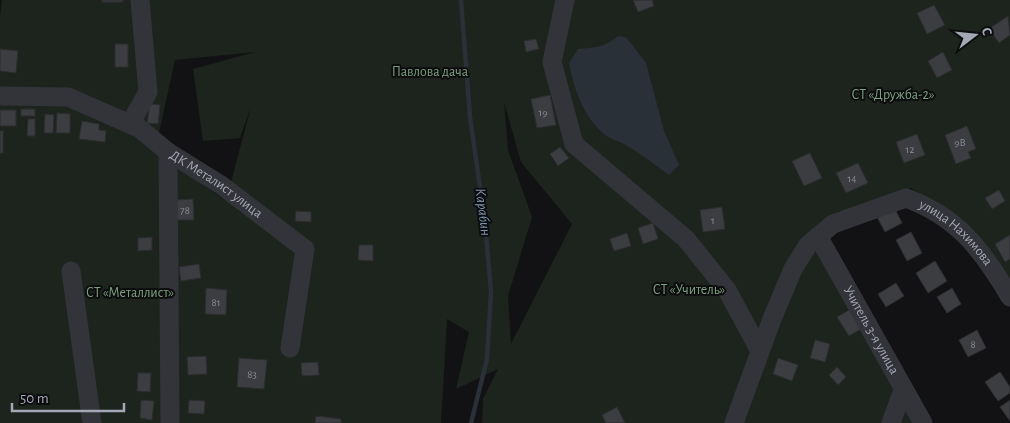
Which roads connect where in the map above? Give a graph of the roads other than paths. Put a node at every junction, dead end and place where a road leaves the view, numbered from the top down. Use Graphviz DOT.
graph roads {
  1 [pos="140,0"];
  2 [pos="566,0"];
  3 [pos="0,96"];
  4 [pos="130,124"];
  5 [pos="168,152"];
  6 [pos="818,236"];
  7 [pos="71,271"];
  8 [pos="1010,296"];
  9 [pos="290,348"];
  10 [pos="760,351"];
  11 [pos="903,390"];
  12 [pos="92,423"];
  13 [pos="170,423"];
  14 [pos="734,423"];
  15 [pos="891,423"];
  16 [pos="923,423"];
  1 -- 4 [label="street"];
  2 -- 10 [label="street"];
  3 -- 4 [label="street"];
  4 -- 5 [label="street"];
  5 -- 9 [label="street, ДК Металист улица"];
  5 -- 13 [label="street, ДК Металист улица"];
  6 -- 8 [label="street, улица Нахимова"];
  6 -- 10 [label="street"];
  6 -- 11 [label="street, Учитель 3-я улица"];
  7 -- 12 [label="street"];
  10 -- 14 [label="street"];
  11 -- 15 [label="street"];
  11 -- 16 [label="street, Учитель 3-я улица"];
}
